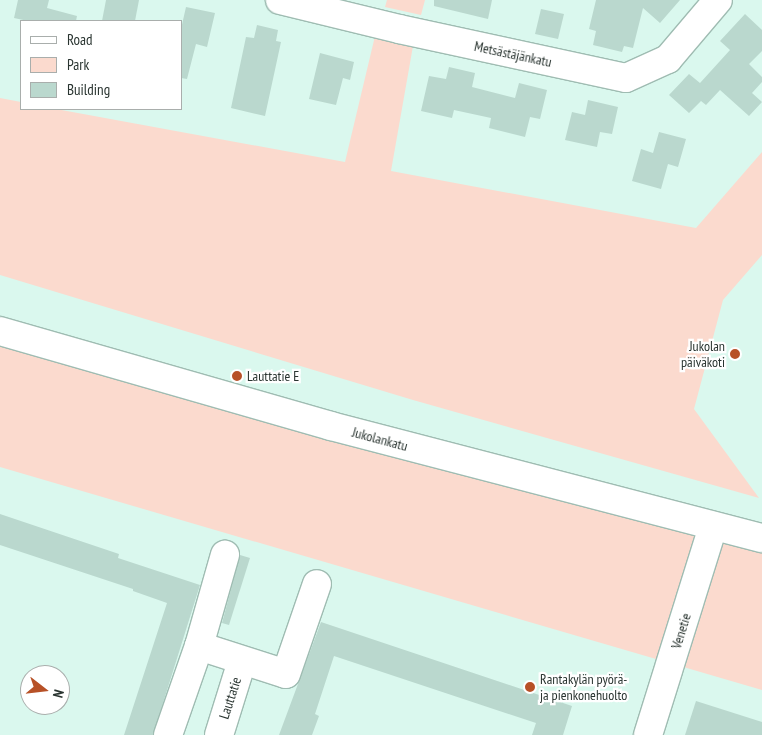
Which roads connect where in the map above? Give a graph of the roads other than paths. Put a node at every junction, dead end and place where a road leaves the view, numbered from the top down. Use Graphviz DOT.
graph roads {
  1 [pos="280,0"];
  2 [pos="718,0"];
  3 [pos="0,331"];
  4 [pos="713,526"];
  5 [pos="762,538"];
  6 [pos="225,555"];
  7 [pos="317,584"];
  8 [pos="199,646"];
  9 [pos="242,661"];
  10 [pos="651,734"];
  11 [pos="168,735"];
  12 [pos="218,735"];
  1 -- 2 [label="main road, Metsästäjänkatu"];
  3 -- 4 [label="main road, Jukolankatu"];
  4 -- 5 [label="main road, Jukolankatu"];
  4 -- 10 [label="main road, Venetie"];
  6 -- 8 [label="main road"];
  7 -- 9 [label="main road"];
  8 -- 9 [label="main road"];
  8 -- 11 [label="main road"];
  9 -- 12 [label="main road, Lauttatie"];
}
